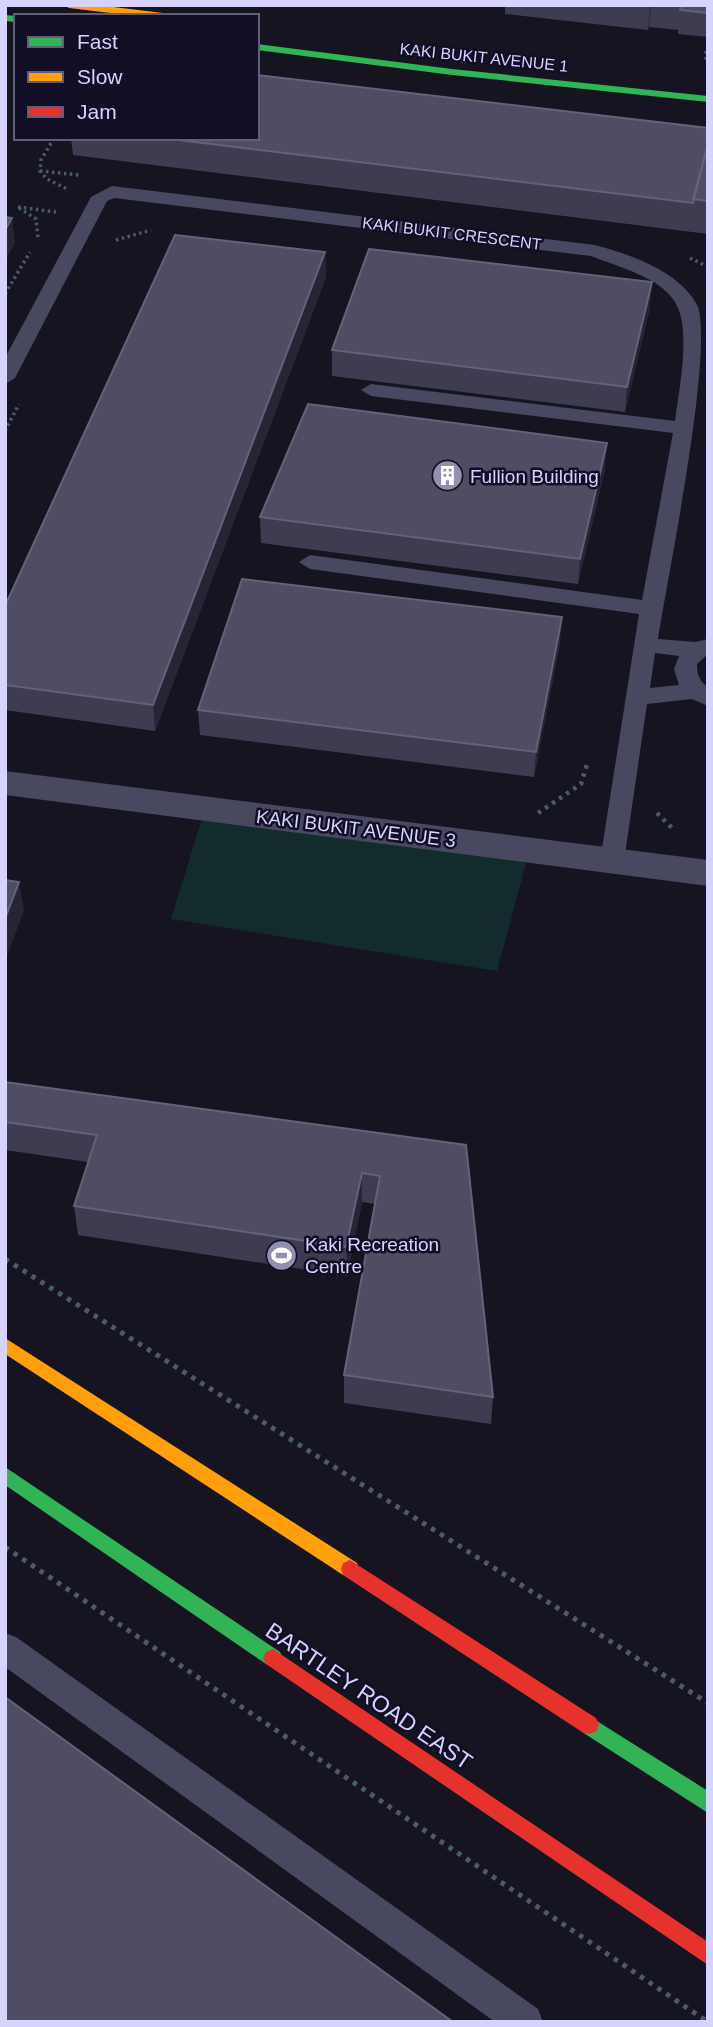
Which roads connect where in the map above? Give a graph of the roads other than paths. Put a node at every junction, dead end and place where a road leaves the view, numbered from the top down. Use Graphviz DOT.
graph roads {
  1 [pos="69,5"];
  2 [pos="146,14"];
  3 [pos="259,47"];
  4 [pos="708,99"];
  5 [pos="5,378"];
  6 [pos="371,390"];
  7 [pos="684,428"];
  8 [pos="310,562"];
  9 [pos="652,608"];
  10 [pos="646,645"];
  11 [pos="703,648"];
  12 [pos="701,695"];
  13 [pos="638,697"];
  14 [pos="5,783"];
  15 [pos="612,860"];
  16 [pos="708,873"];
  17 [pos="5,1345"];
  18 [pos="5,1475"];
  19 [pos="5,1648"];
  20 [pos="708,1803"];
  21 [pos="708,1955"];
  22 [pos="525,2022"];
  1 -- 2 [label="main road"];
  3 -- 4 [label="main road, KAKI BUKIT AVENUE 1"];
  5 -- 7 [label="lane, KAKI BUKIT CRESCENT"];
  6 -- 7 [label="lane"];
  7 -- 9 [label="lane, KAKI BUKIT CRESCENT"];
  8 -- 9 [label="lane"];
  9 -- 10 [label="lane"];
  10 -- 11 [label="lane"];
  10 -- 13 [label="lane"];
  11 -- 12 [label="lane"];
  12 -- 13 [label="lane"];
  13 -- 15 [label="lane"];
  14 -- 15 [label="street, KAKI BUKIT AVENUE 3"];
  15 -- 16 [label="street, KAKI BUKIT AVENUE 3"];
  17 -- 20 [label="main road"];
  18 -- 21 [label="main road, BARTLEY ROAD EAST"];
  19 -- 22 [label="lane"];
}
